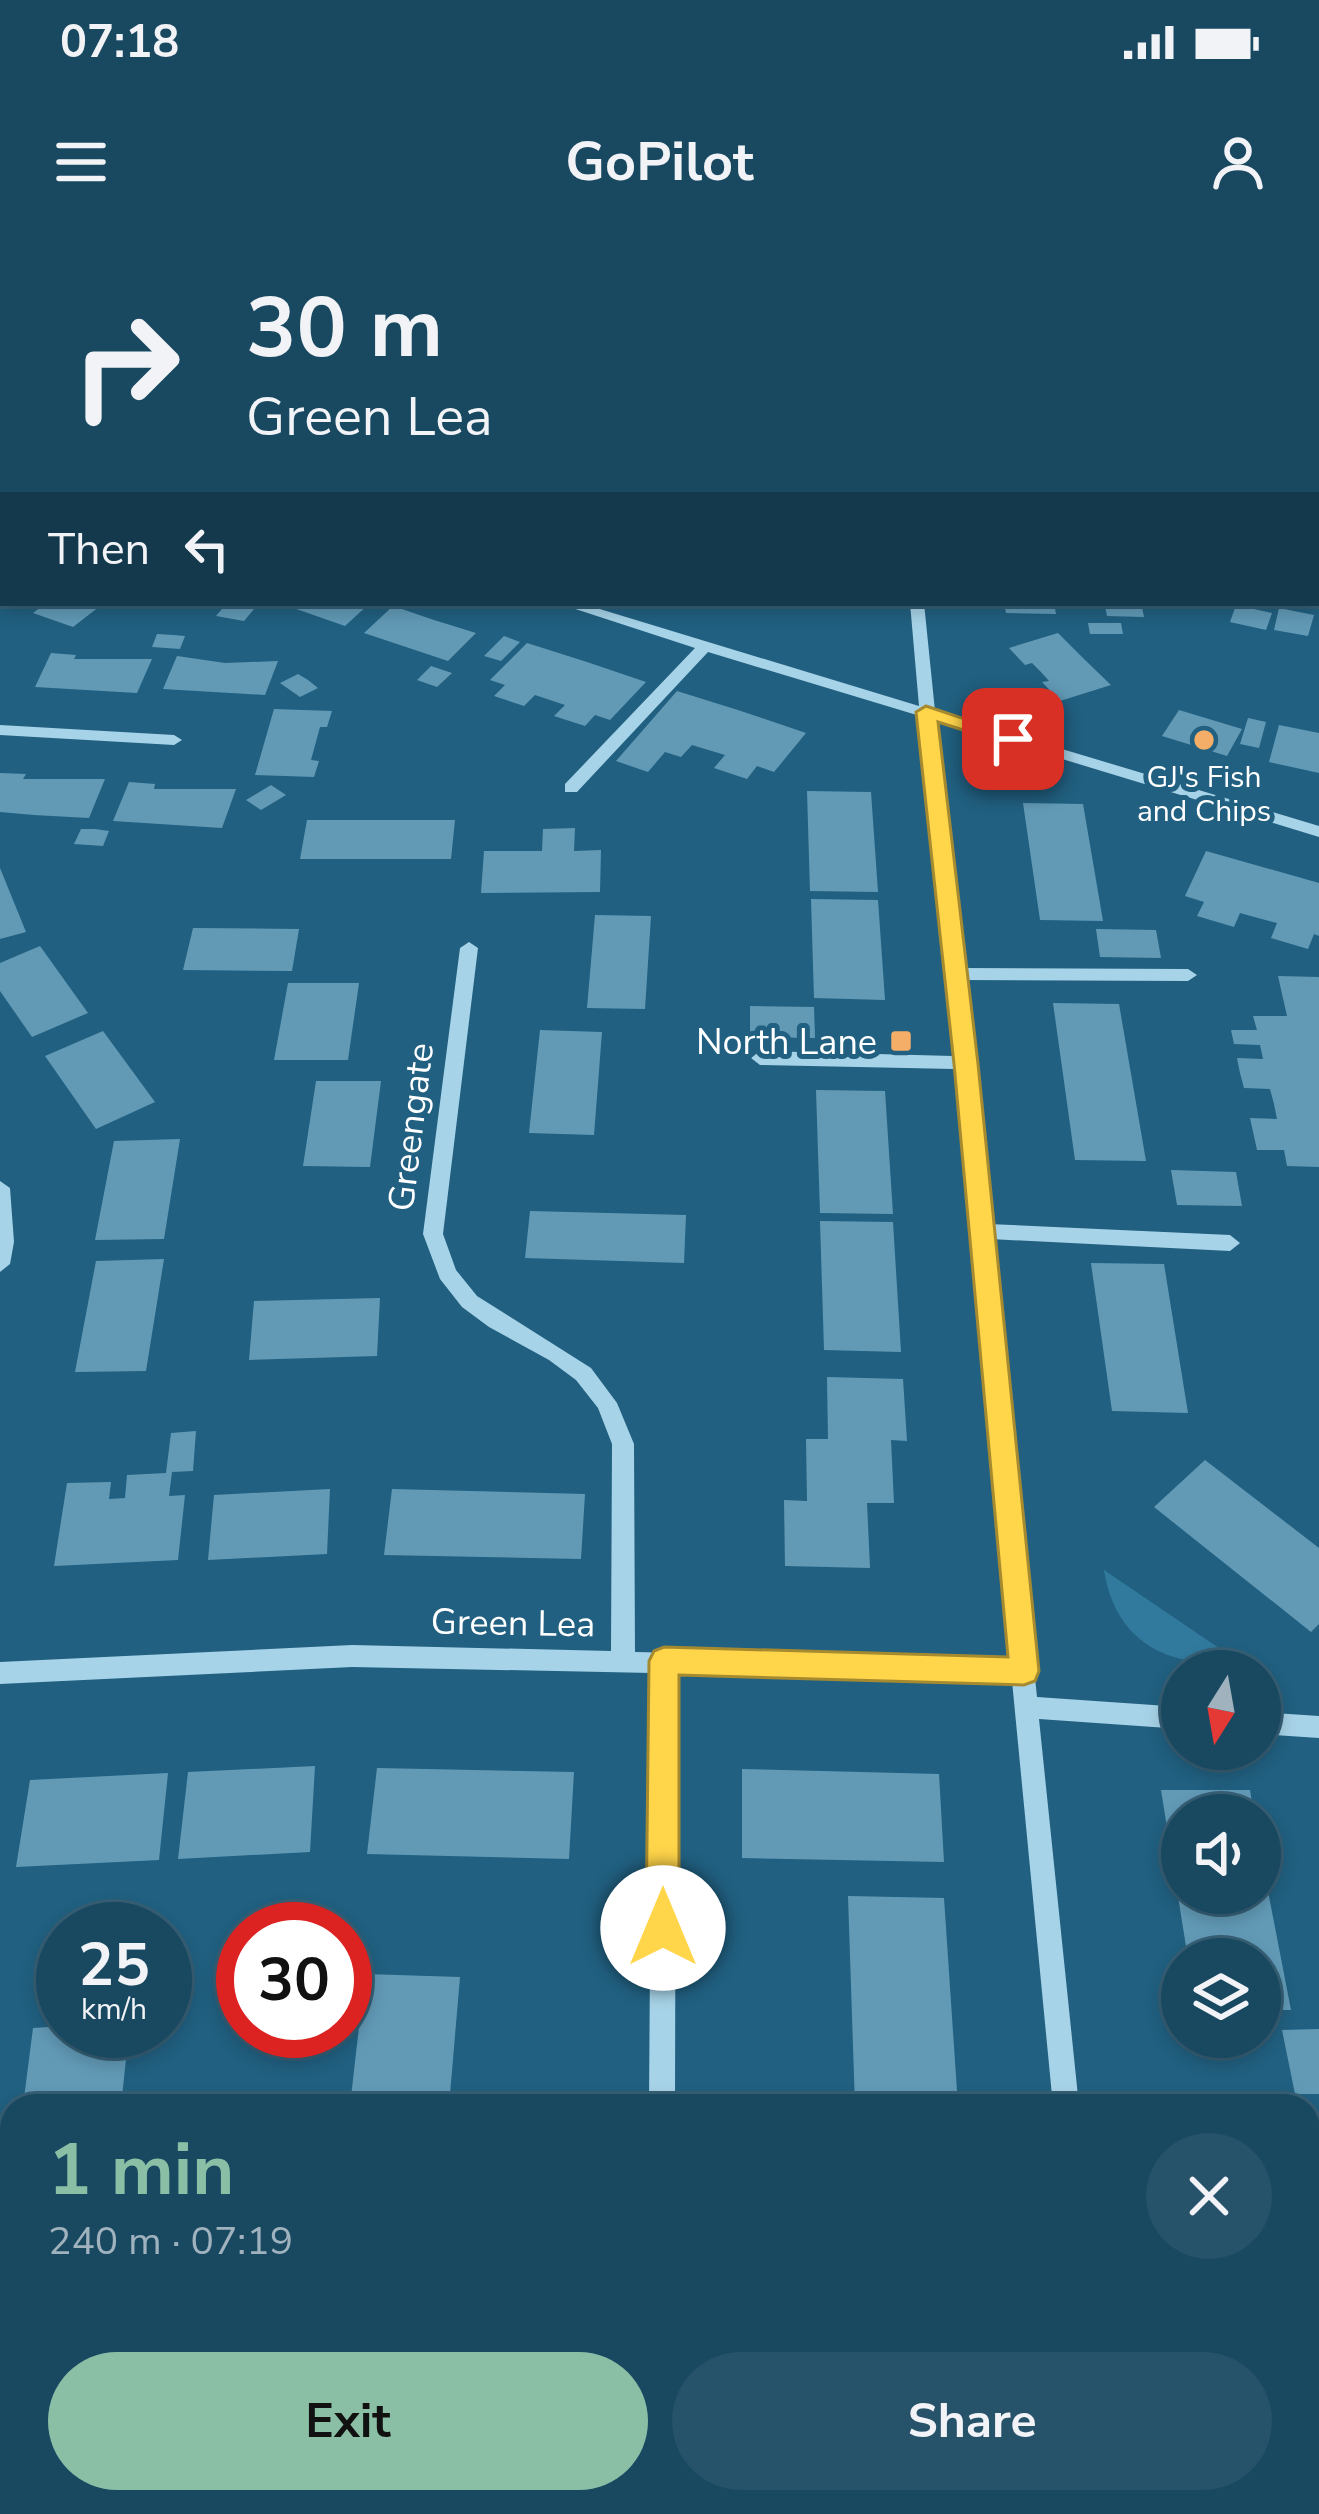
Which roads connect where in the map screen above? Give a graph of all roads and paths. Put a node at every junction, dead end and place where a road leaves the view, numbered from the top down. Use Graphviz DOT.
graph roads {
  1 [pos="575,606"];
  2 [pos="917,606"];
  3 [pos="705,646"];
  4 [pos="926,712"];
  5 [pos="0,730"];
  6 [pos="175,740"];
  7 [pos="571,788"];
  8 [pos="1319,832"];
  9 [pos="469,948"];
  10 [pos="953,974"];
  11 [pos="1187,975"];
  12 [pos="760,1058"];
  13 [pos="966,1064"];
  14 [pos="0,1188"];
  15 [pos="980,1232"];
  16 [pos="1230,1243"];
  17 [pos="0,1264"];
  18 [pos="623,1659"];
  19 [pos="664,1661"];
  20 [pos="1024,1671"];
  21 [pos="0,1672"];
  22 [pos="1027,1707"];
  23 [pos="1161,1717"];
  24 [pos="1281,1724"];
  25 [pos="1319,1727"];
  26 [pos="662,2094"];
  27 [pos="1065,2094"];
  1 -- 3 [label="street"];
  2 -- 4 [label="street"];
  3 -- 4 [label="street"];
  3 -- 7 [label="street"];
  4 -- 8 [label="street"];
  4 -- 10 [label="street"];
  5 -- 6 [label="street"];
  9 -- 18 [label="street, Greengate"];
  10 -- 11 [label="street"];
  10 -- 13 [label="street"];
  12 -- 13 [label="street"];
  13 -- 15 [label="street"];
  14 -- 17 [label="street"];
  15 -- 16 [label="street"];
  15 -- 20 [label="street"];
  18 -- 19 [label="street, Green Lea"];
  18 -- 21 [label="street, Green Lea"];
  19 -- 20 [label="street, Green Lea"];
  19 -- 26 [label="street"];
  20 -- 22 [label="street"];
  22 -- 23 [label="street"];
  22 -- 27 [label="street"];
  24 -- 25 [label="street"];
}
